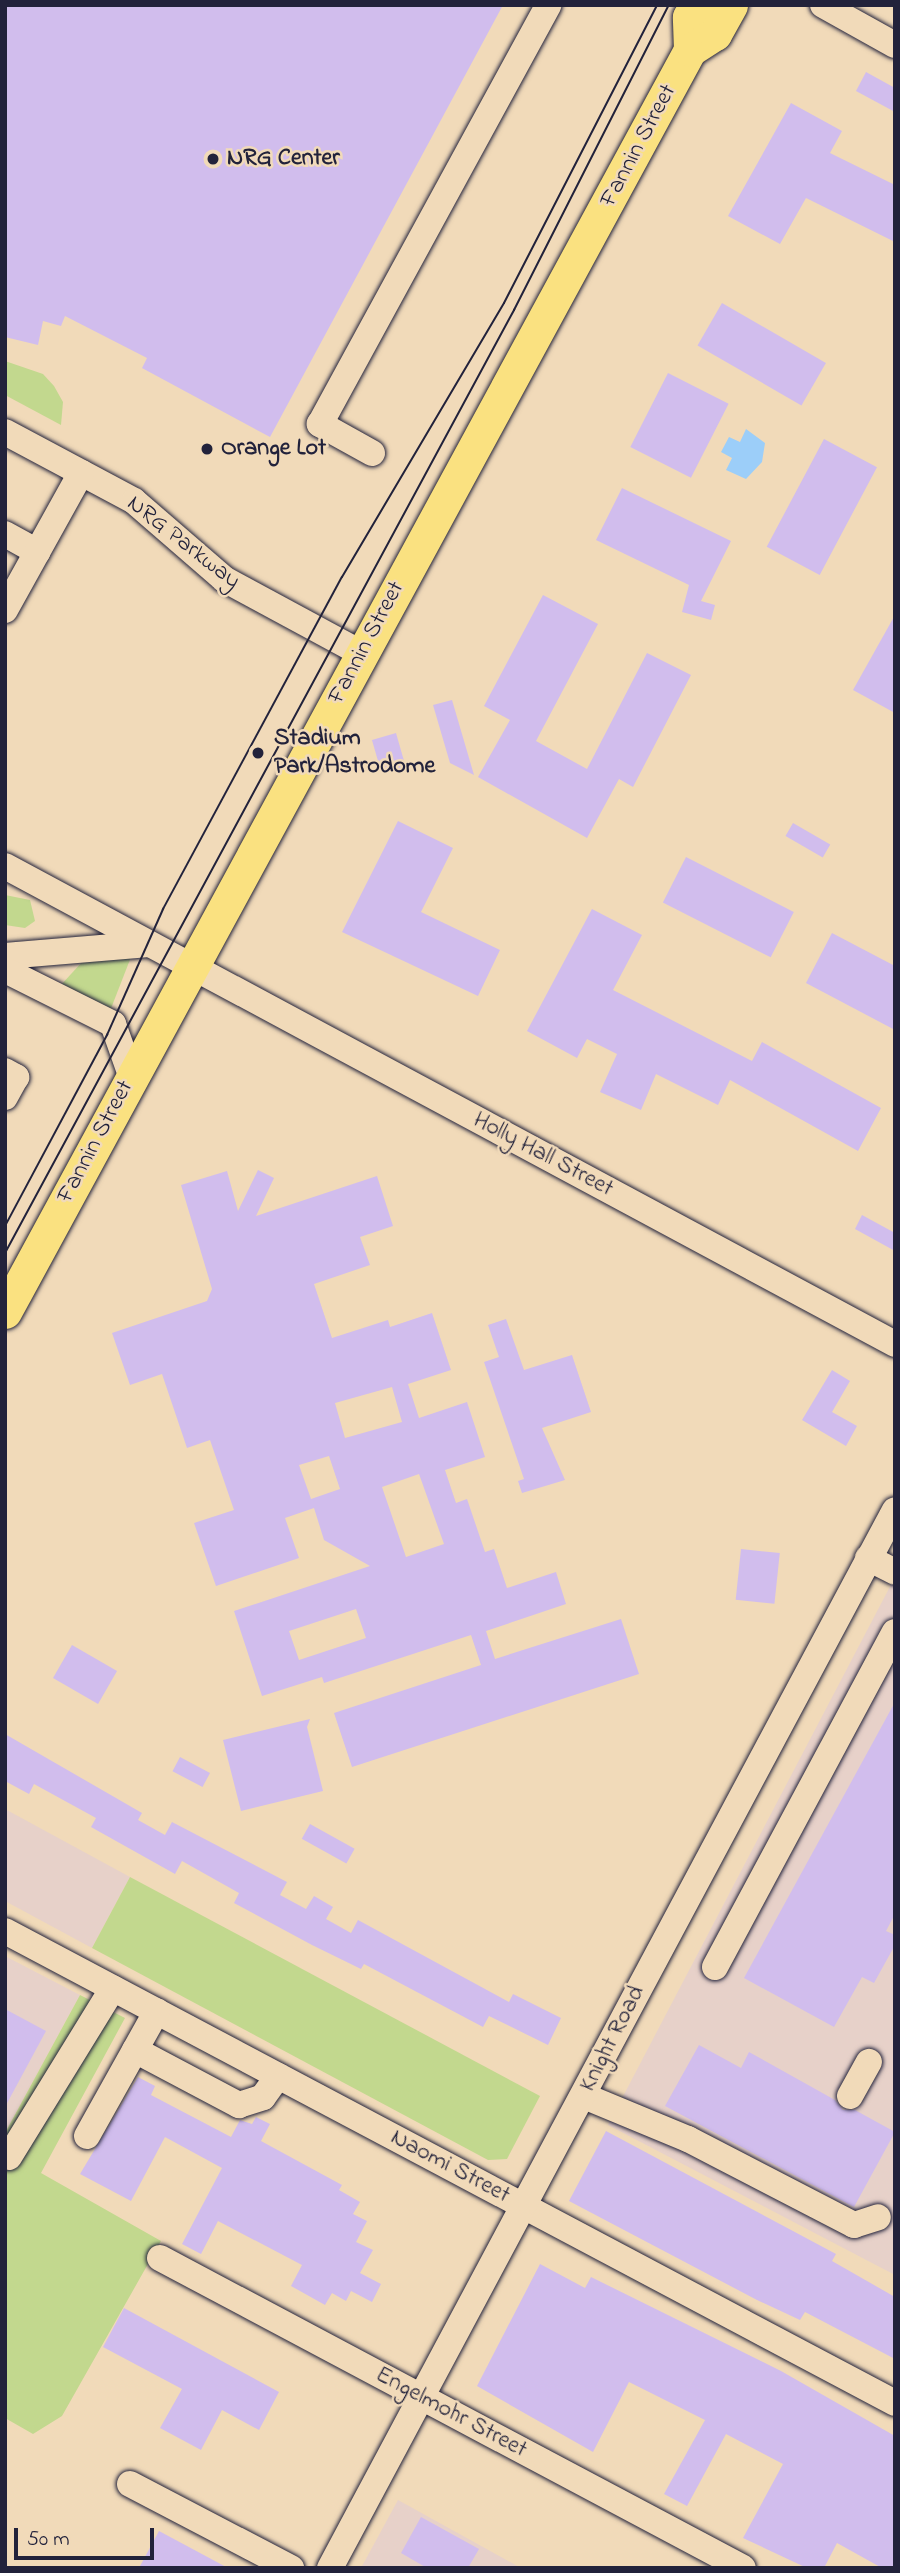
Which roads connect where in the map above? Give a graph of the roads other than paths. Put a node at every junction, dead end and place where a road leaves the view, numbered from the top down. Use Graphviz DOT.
graph roads {
  1 [pos="548,5"];
  2 [pos="696,5"];
  3 [pos="731,5"];
  4 [pos="823,5"];
  5 [pos="895,45"];
  6 [pos="690,50"];
  7 [pos="5,432"];
  8 [pos="372,453"];
  9 [pos="81,473"];
  10 [pos="5,534"];
  11 [pos="37,552"];
  12 [pos="5,610"];
  13 [pos="361,653"];
  14 [pos="5,866"];
  15 [pos="148,944"];
  16 [pos="5,956"];
  17 [pos="192,966"];
  18 [pos="5,970"];
  19 [pos="5,1071"];
  20 [pos="131,1075"];
  21 [pos="5,1097"];
  22 [pos="5,1312"];
  23 [pos="895,1344"];
  24 [pos="895,1510"];
  25 [pos="869,1558"];
  26 [pos="895,1572"];
  27 [pos="895,1632"];
  28 [pos="5,1931"];
  29 [pos="715,1967"];
  30 [pos="113,1988"];
  31 [pos="156,2011"];
  32 [pos="135,2050"];
  33 [pos="869,2062"];
  34 [pos="278,2076"];
  35 [pos="584,2096"];
  36 [pos="850,2096"];
  37 [pos="87,2136"];
  38 [pos="9,2157"];
  39 [pos="526,2207"];
  40 [pos="878,2217"];
  41 [pos="160,2258"];
  42 [pos="423,2398"];
  43 [pos="895,2403"];
  44 [pos="130,2484"];
  45 [pos="291,2568"];
  46 [pos="330,2568"];
  47 [pos="743,2568"];
  1 -- 8 [label="street"];
  2 -- 6 [label="main road, Fannin Street"];
  3 -- 6 [label="main road, Fannin Street"];
  4 -- 5 [label="street"];
  6 -- 13 [label="main road, Fannin Street"];
  7 -- 9 [label="street, NRG Parkway"];
  9 -- 11 [label="street"];
  9 -- 13 [label="street, NRG Parkway"];
  10 -- 11 [label="street"];
  11 -- 12 [label="street"];
  13 -- 17 [label="main road, Fannin Street"];
  14 -- 15 [label="street, Holly Hall Street"];
  15 -- 16 [label="street"];
  15 -- 17 [label="street, Holly Hall Street"];
  17 -- 20 [label="main road, Fannin Street"];
  17 -- 23 [label="street, Holly Hall Street"];
  18 -- 20 [label="street"];
  19 -- 21 [label="street"];
  20 -- 22 [label="main road, Fannin Street"];
  24 -- 25 [label="street, Knight Road"];
  25 -- 26 [label="street"];
  25 -- 35 [label="street, Knight Road"];
  27 -- 29 [label="street"];
  28 -- 30 [label="street, Naomi Street"];
  30 -- 31 [label="street, Naomi Street"];
  30 -- 38 [label="street"];
  31 -- 32 [label="street"];
  31 -- 34 [label="street, Naomi Street"];
  32 -- 34 [label="street"];
  32 -- 37 [label="street"];
  33 -- 36 [label="street"];
  34 -- 39 [label="street, Naomi Street"];
  35 -- 39 [label="street, Knight Road"];
  35 -- 40 [label="street"];
  39 -- 42 [label="street, Knight Road"];
  39 -- 43 [label="street, Naomi Street"];
  41 -- 42 [label="street, Engelmohr Street"];
  42 -- 46 [label="street, Knight Road"];
  42 -- 47 [label="street, Engelmohr Street"];
  44 -- 45 [label="street"];
}
